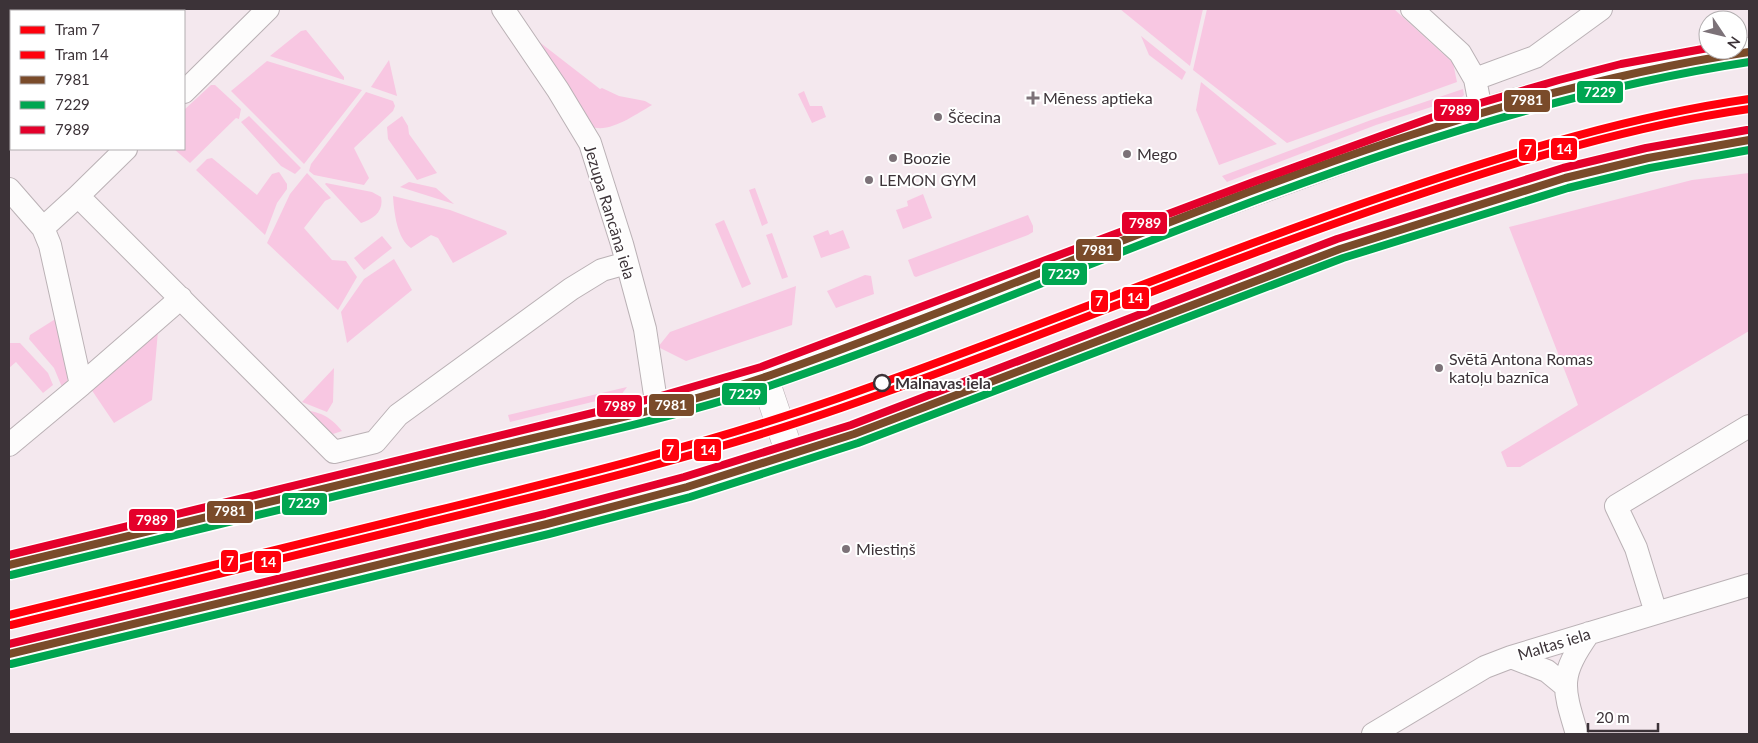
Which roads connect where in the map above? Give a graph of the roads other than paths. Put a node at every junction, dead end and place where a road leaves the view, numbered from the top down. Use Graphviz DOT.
graph roads {
  1 [pos="268,9"];
  2 [pos="503,9"];
  3 [pos="1412,9"];
  4 [pos="1601,9"];
  5 [pos="1749,52"];
  6 [pos="1475,79"];
  7 [pos="185,91"];
  8 [pos="1481,110"];
  9 [pos="1749,140"];
  10 [pos="125,150"];
  11 [pos="9,189"];
  12 [pos="78,196"];
  13 [pos="42,228"];
  14 [pos="627,263"];
  15 [pos="181,298"];
  16 [pos="764,377"];
  17 [pos="81,385"];
  18 [pos="658,408"];
  19 [pos="1749,426"];
  20 [pos="9,445"];
  21 [pos="355,448"];
  22 [pos="790,454"];
  23 [pos="362,480"];
  24 [pos="9,565"];
  25 [pos="1749,585"];
  26 [pos="1656,613"];
  27 [pos="1589,633"];
  28 [pos="9,654"];
  29 [pos="1511,657"];
  30 [pos="1564,684"];
  31 [pos="1373,734"];
  32 [pos="1576,734"];
  1 -- 7 [label="street"];
  2 -- 14 [label="street, Jezupa Rancāna iela"];
  3 -- 6 [label="street"];
  4 -- 6 [label="street"];
  5 -- 8 [label="highway"];
  6 -- 8 [label="street"];
  8 -- 16 [label="highway"];
  9 -- 22 [label="highway"];
  10 -- 12 [label="street"];
  11 -- 13 [label="street"];
  12 -- 13 [label="street"];
  12 -- 15 [label="street"];
  13 -- 17 [label="street"];
  14 -- 18 [label="street, Jezupa Rancāna iela"];
  14 -- 21 [label="street"];
  15 -- 17 [label="street"];
  15 -- 21 [label="street"];
  16 -- 18 [label="highway"];
  16 -- 22 [label="highway"];
  17 -- 20 [label="street"];
  18 -- 23 [label="highway"];
  19 -- 26 [label="street"];
  21 -- 23 [label="street"];
  22 -- 28 [label="highway"];
  23 -- 24 [label="highway"];
  25 -- 26 [label="street, Maltas iela"];
  26 -- 27 [label="street, Maltas iela"];
  27 -- 29 [label="street, Maltas iela"];
  27 -- 30 [label="street"];
  29 -- 30 [label="street"];
  29 -- 31 [label="street, Maltas iela"];
  30 -- 32 [label="street"];
}
